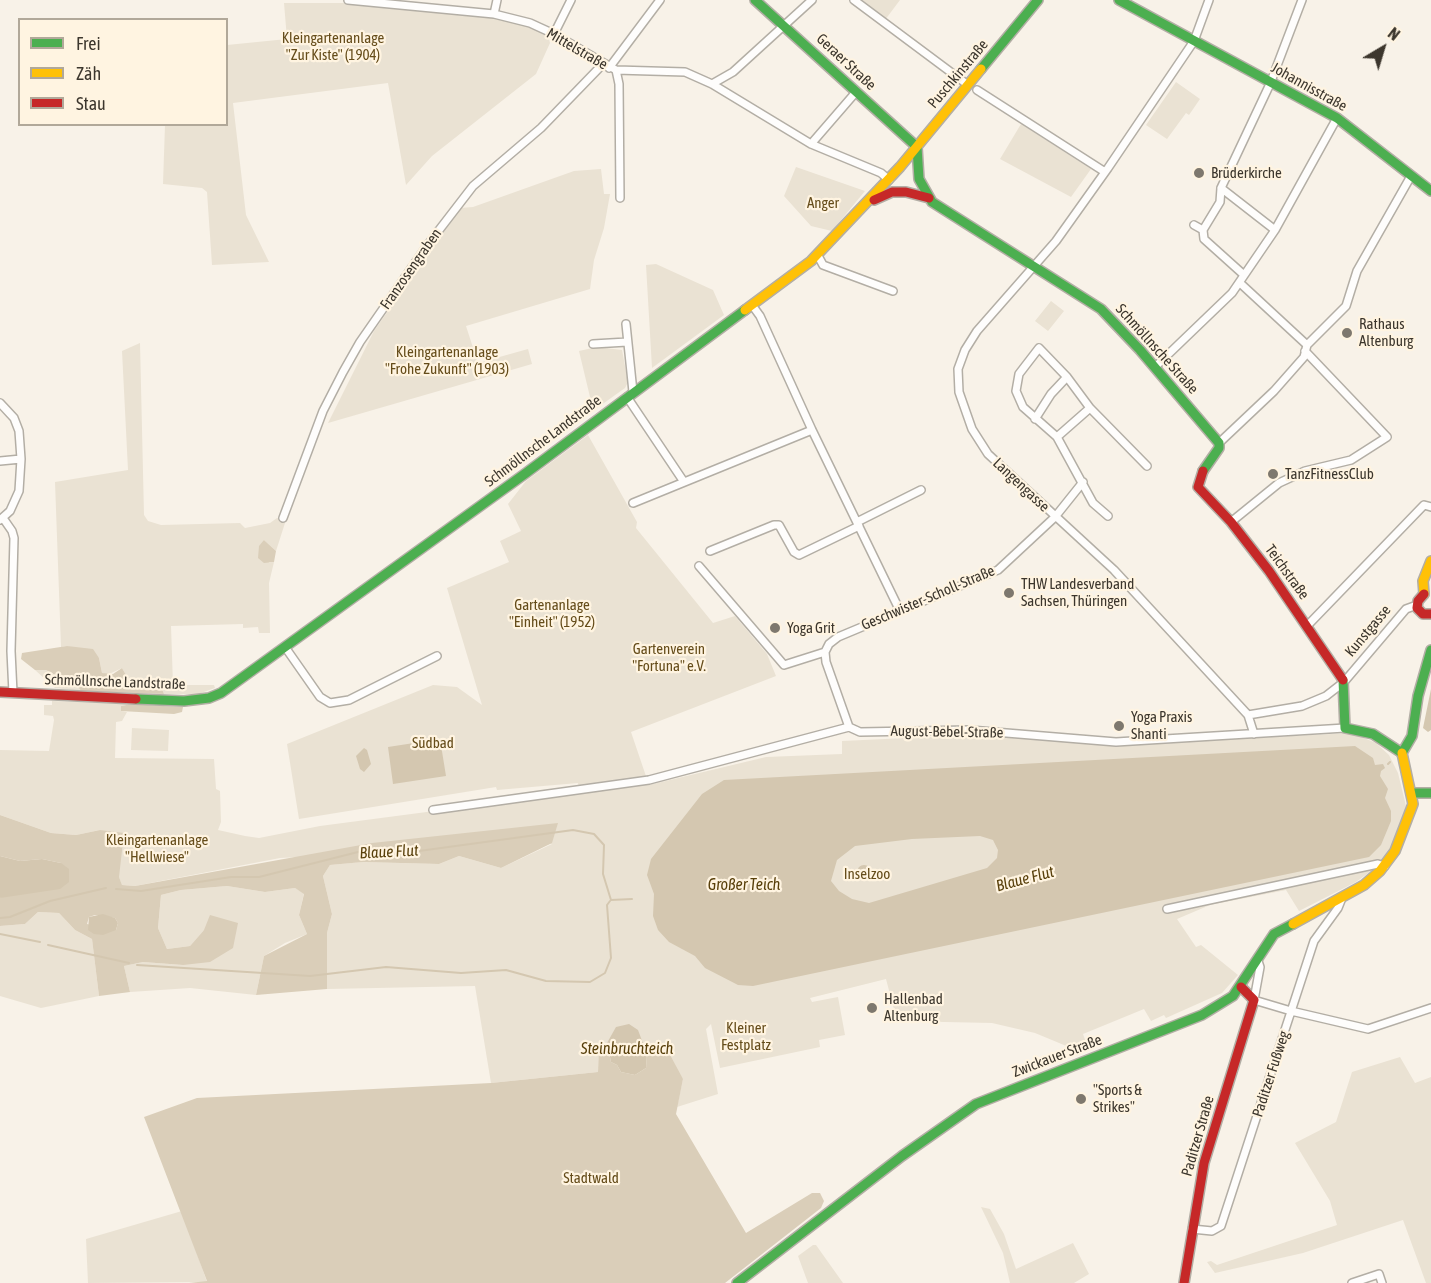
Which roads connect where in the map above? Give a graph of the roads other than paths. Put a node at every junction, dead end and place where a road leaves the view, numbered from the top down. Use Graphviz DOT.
graph roads {
  1 [pos="348,0"];
  2 [pos="357,0"];
  3 [pos="497,0"];
  4 [pos="571,0"];
  5 [pos="660,0"];
  6 [pos="755,0"];
  7 [pos="812,0"];
  8 [pos="854,0"];
  9 [pos="1045,0"];
  10 [pos="1119,0"];
  11 [pos="1209,0"];
  12 [pos="1302,0"];
  13 [pos="1035,4"];
  14 [pos="494,14"];
  15 [pos="784,26"];
  16 [pos="555,34"];
  17 [pos="1194,41"];
  18 [pos="609,67"];
  19 [pos="712,84"];
  20 [pos="1270,84"];
  21 [pos="968,85"];
  22 [pos="977,90"];
  23 [pos="856,92"];
  24 [pos="1337,118"];
  25 [pos="812,144"];
  26 [pos="917,147"];
  27 [pos="900,166"];
  28 [pos="1106,170"];
  29 [pos="1412,176"];
  30 [pos="889,180"];
  31 [pos="1221,188"];
  32 [pos="1431,190"];
  33 [pos="620,198"];
  34 [pos="929,198"];
  35 [pos="866,204"];
  36 [pos="1194,225"];
  37 [pos="1203,230"];
  38 [pos="1275,230"];
  39 [pos="817,254"];
  40 [pos="1032,266"];
  41 [pos="1244,275"];
  42 [pos="1240,283"];
  43 [pos="893,291"];
  44 [pos="752,304"];
  45 [pos="626,324"];
  46 [pos="627,342"];
  47 [pos="593,344"];
  48 [pos="1306,348"];
  49 [pos="1155,367"];
  50 [pos="1067,377"];
  51 [pos="630,394"];
  52 [pos="0,403"];
  53 [pos="1090,408"];
  54 [pos="1035,419"];
  55 [pos="812,430"];
  56 [pos="1057,437"];
  57 [pos="1219,442"];
  58 [pos="21,459"];
  59 [pos="0,461"];
  60 [pos="1148,466"];
  61 [pos="684,482"];
  62 [pos="1083,482"];
  63 [pos="921,490"];
  64 [pos="633,503"];
  65 [pos="1427,506"];
  66 [pos="1108,516"];
  67 [pos="1055,517"];
  68 [pos="283,518"];
  69 [pos="1,519"];
  70 [pos="1231,522"];
  71 [pos="858,524"];
  72 [pos="710,551"];
  73 [pos="1430,563"];
  74 [pos="699,566"];
  75 [pos="1427,595"];
  76 [pos="1417,605"];
  77 [pos="900,610"];
  78 [pos="1431,614"];
  79 [pos="1307,626"];
  80 [pos="285,647"];
  81 [pos="1431,650"];
  82 [pos="825,652"];
  83 [pos="437,656"];
  84 [pos="1344,682"];
  85 [pos="0,693"];
  86 [pos="13,693"];
  87 [pos="1248,715"];
  88 [pos="849,727"];
  89 [pos="1345,728"];
  90 [pos="1254,734"];
  91 [pos="1402,753"];
  92 [pos="1413,793"];
  93 [pos="1431,793"];
  94 [pos="433,810"];
  95 [pos="1385,866"];
  96 [pos="1342,898"];
  97 [pos="1167,909"];
  98 [pos="1258,961"];
  99 [pos="1241,987"];
  100 [pos="1254,1000"];
  101 [pos="1431,1008"];
  102 [pos="1292,1011"];
  103 [pos="1192,1229"];
  104 [pos="736,1283"];
  105 [pos="1184,1283"];
  106 [pos="1352,1283"];
  107 [pos="1382,1283"];
  1 -- 2 [label="street, Mittelstraße"];
  2 -- 14 [label="street, Mittelstraße"];
  3 -- 14 [label="street"];
  4 -- 16 [label="street"];
  5 -- 18 [label="street, Franzosengraben"];
  6 -- 15 [label="street, Geraer Straße"];
  7 -- 15 [label="street"];
  8 -- 21 [label="street"];
  9 -- 13 [label="street"];
  10 -- 17 [label="street, Johannisstraße"];
  11 -- 17 [label="street, Langengasse"];
  12 -- 20 [label="street"];
  13 -- 21 [label="street, Puschkinstraße"];
  14 -- 16 [label="street, Mittelstraße"];
  15 -- 19 [label="street"];
  15 -- 23 [label="street, Geraer Straße"];
  16 -- 18 [label="street, Mittelstraße"];
  17 -- 20 [label="street, Johannisstraße"];
  17 -- 28 [label="street, Langengasse"];
  18 -- 19 [label="street, Mittelstraße"];
  18 -- 33 [label="street"];
  18 -- 68 [label="street, Franzosengraben"];
  19 -- 25 [label="street, Mittelstraße"];
  20 -- 24 [label="street, Johannisstraße"];
  20 -- 31 [label="street"];
  21 -- 26 [label="street, Puschkinstraße"];
  22 -- 28 [label="street"];
  23 -- 25 [label="street"];
  23 -- 26 [label="street, Geraer Straße"];
  24 -- 29 [label="street, Johannisstraße"];
  24 -- 38 [label="street"];
  25 -- 30 [label="street, Mittelstraße"];
  26 -- 27 [label="street, Puschkinstraße"];
  26 -- 34 [label="street"];
  27 -- 30 [label="street, Schmöllnsche Landstraße"];
  28 -- 40 [label="street, Langengasse"];
  29 -- 32 [label="street, Johannisstraße"];
  29 -- 48 [label="street"];
  30 -- 35 [label="street, Schmöllnsche Landstraße"];
  31 -- 37 [label="street"];
  31 -- 38 [label="street"];
  34 -- 35 [label="street"];
  34 -- 40 [label="street, Schmöllnsche Straße"];
  35 -- 39 [label="street, Schmöllnsche Landstraße"];
  36 -- 37 [label="street"];
  37 -- 41 [label="street"];
  38 -- 41 [label="street"];
  39 -- 43 [label="street"];
  39 -- 44 [label="street, Schmöllnsche Landstraße"];
  40 -- 49 [label="street, Schmöllnsche Straße"];
  40 -- 67 [label="street, Langengasse"];
  41 -- 42 [label="street"];
  42 -- 48 [label="street"];
  42 -- 49 [label="street"];
  44 -- 51 [label="street, Schmöllnsche Landstraße"];
  44 -- 55 [label="street"];
  45 -- 46 [label="street"];
  46 -- 47 [label="street"];
  46 -- 51 [label="street"];
  48 -- 57 [label="street"];
  48 -- 70 [label="street"];
  49 -- 57 [label="street, Schmöllnsche Straße"];
  50 -- 53 [label="street"];
  50 -- 54 [label="street"];
  50 -- 54 [label="street"];
  51 -- 61 [label="street"];
  51 -- 80 [label="street, Schmöllnsche Landstraße"];
  52 -- 58 [label="street"];
  53 -- 56 [label="street"];
  53 -- 60 [label="street"];
  54 -- 56 [label="street"];
  55 -- 61 [label="street"];
  55 -- 71 [label="street"];
  56 -- 62 [label="street"];
  57 -- 70 [label="street, Teichstraße"];
  58 -- 59 [label="street"];
  58 -- 69 [label="street"];
  61 -- 64 [label="street"];
  62 -- 66 [label="street"];
  62 -- 67 [label="street, Geschwister-Scholl-Straße"];
  63 -- 71 [label="street"];
  65 -- 79 [label="street"];
  67 -- 77 [label="street, Geschwister-Scholl-Straße"];
  67 -- 87 [label="street, Langengasse"];
  69 -- 86 [label="street"];
  70 -- 79 [label="street, Teichstraße"];
  71 -- 72 [label="street"];
  71 -- 77 [label="street"];
  73 -- 75 [label="street"];
  74 -- 82 [label="street"];
  75 -- 76 [label="street"];
  76 -- 78 [label="street"];
  76 -- 84 [label="street, Kunstgasse"];
  77 -- 82 [label="street, Geschwister-Scholl-Straße"];
  79 -- 84 [label="street, Teichstraße"];
  80 -- 83 [label="street"];
  80 -- 86 [label="street, Schmöllnsche Landstraße"];
  81 -- 91 [label="street"];
  82 -- 88 [label="street"];
  84 -- 87 [label="street, Kunstgasse"];
  84 -- 89 [label="street"];
  85 -- 86 [label="street, Schmöllnsche Landstraße"];
  87 -- 90 [label="street"];
  88 -- 90 [label="street, August-Bebel-Straße"];
  88 -- 94 [label="street, August-Bebel-Straße"];
  89 -- 90 [label="street, August-Bebel-Straße"];
  89 -- 91 [label="street"];
  91 -- 92 [label="street"];
  92 -- 93 [label="street"];
  92 -- 95 [label="street, Zwickauer Straße"];
  95 -- 96 [label="street, Zwickauer Straße"];
  95 -- 97 [label="street"];
  96 -- 98 [label="street, Zwickauer Straße"];
  96 -- 102 [label="street, Paditzer Fußweg"];
  98 -- 99 [label="street, Zwickauer Straße"];
  98 -- 100 [label="street, Paditzer Straße"];
  99 -- 100 [label="street"];
  99 -- 104 [label="street, Zwickauer Straße"];
  100 -- 102 [label="street"];
  100 -- 103 [label="street, Paditzer Straße"];
  101 -- 102 [label="street"];
  102 -- 103 [label="street, Paditzer Fußweg"];
  103 -- 105 [label="street, Paditzer Straße"];
  106 -- 107 [label="street"];
}
